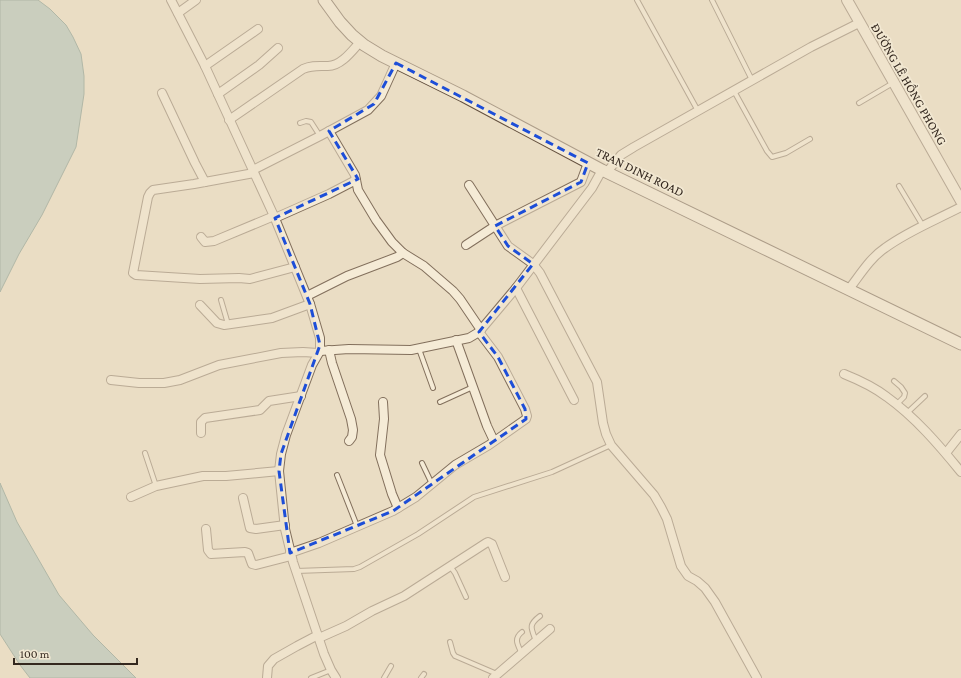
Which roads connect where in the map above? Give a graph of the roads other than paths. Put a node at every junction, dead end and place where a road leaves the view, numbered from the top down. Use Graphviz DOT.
graph roads {
  1 [pos="171,0"];
  2 [pos="196,0"];
  3 [pos="324,0"];
  4 [pos="637,0"];
  5 [pos="712,0"];
  6 [pos="847,0"];
  7 [pos="178,13"];
  8 [pos="860,23"];
  9 [pos="258,29"];
  10 [pos="360,42"];
  11 [pos="278,48"];
  12 [pos="396,63"];
  13 [pos="205,66"];
  14 [pos="752,80"];
  15 [pos="893,82"];
  16 [pos="734,91"];
  17 [pos="162,93"];
  18 [pos="218,94"];
  19 [pos="859,103"];
  20 [pos="698,111"];
  21 [pos="229,120"];
  22 [pos="300,123"];
  23 [pos="329,131"];
  24 [pos="320,136"];
  25 [pos="810,139"];
  26 [pos="588,163"];
  27 [pos="254,171"];
  28 [pos="605,171"];
  29 [pos="356,180"];
  30 [pos="205,182"];
  31 [pos="469,185"];
  32 [pos="899,186"];
  33 [pos="961,201"];
  34 [pos="961,207"];
  35 [pos="275,217"];
  36 [pos="495,226"];
  37 [pos="923,226"];
  38 [pos="201,237"];
  39 [pos="466,245"];
  40 [pos="403,253"];
  41 [pos="533,264"];
  42 [pos="295,267"];
  43 [pos="516,288"];
  44 [pos="849,289"];
  45 [pos="221,300"];
  46 [pos="308,300"];
  47 [pos="200,304"];
  48 [pos="228,325"];
  49 [pos="480,331"];
  50 [pos="456,340"];
  51 [pos="961,344"];
  52 [pos="419,349"];
  53 [pos="329,350"];
  54 [pos="319,352"];
  55 [pos="844,374"];
  56 [pos="111,380"];
  57 [pos="894,382"];
  58 [pos="473,387"];
  59 [pos="433,388"];
  60 [pos="302,396"];
  61 [pos="925,396"];
  62 [pos="574,400"];
  63 [pos="383,402"];
  64 [pos="440,402"];
  65 [pos="897,405"];
  66 [pos="907,414"];
  67 [pos="201,433"];
  68 [pos="961,434"];
  69 [pos="349,441"];
  70 [pos="494,441"];
  71 [pos="611,445"];
  72 [pos="145,453"];
  73 [pos="946,453"];
  74 [pos="422,463"];
  75 [pos="279,471"];
  76 [pos="961,472"];
  77 [pos="337,475"];
  78 [pos="432,484"];
  79 [pos="156,486"];
  80 [pos="131,497"];
  81 [pos="243,498"];
  82 [pos="398,508"];
  83 [pos="285,525"];
  84 [pos="357,526"];
  85 [pos="206,529"];
  86 [pos="291,555"];
  87 [pos="450,566"];
  88 [pos="296,571"];
  89 [pos="505,577"];
  90 [pos="466,597"];
  91 [pos="540,616"];
  92 [pos="550,630"];
  93 [pos="522,632"];
  94 [pos="318,636"];
  95 [pos="450,642"];
  96 [pos="536,642"];
  97 [pos="522,654"];
  98 [pos="391,666"];
  99 [pos="331,670"];
  100 [pos="495,676"];
  101 [pos="267,678"];
  102 [pos="311,678"];
  103 [pos="336,678"];
  104 [pos="384,678"];
  105 [pos="757,678"];
  1 -- 7 [label="street"];
  2 -- 7 [label="street"];
  3 -- 10 [label="main road, TRAN DINH ROAD"];
  4 -- 20 [label="lane"];
  5 -- 14 [label="lane"];
  6 -- 8 [label="street, ĐƯỜNG LÊ HỒNG PHONG"];
  7 -- 13 [label="street"];
  8 -- 14 [label="street"];
  8 -- 15 [label="street, ĐƯỜNG LÊ HỒNG PHONG"];
  9 -- 13 [label="street"];
  10 -- 12 [label="main road, TRAN DINH ROAD"];
  10 -- 21 [label="street"];
  11 -- 18 [label="street"];
  12 -- 23 [label="street"];
  12 -- 26 [label="main road, TRAN DINH ROAD"];
  13 -- 18 [label="street"];
  14 -- 16 [label="street"];
  15 -- 19 [label="lane"];
  15 -- 33 [label="street, ĐƯỜNG LÊ HỒNG PHONG"];
  16 -- 20 [label="street"];
  16 -- 25 [label="lane"];
  17 -- 30 [label="street"];
  18 -- 21 [label="street"];
  20 -- 28 [label="street"];
  21 -- 27 [label="street"];
  22 -- 24 [label="lane"];
  23 -- 24 [label="street"];
  23 -- 29 [label="street"];
  24 -- 27 [label="street"];
  26 -- 28 [label="main road, TRAN DINH ROAD"];
  26 -- 36 [label="street"];
  27 -- 30 [label="street"];
  27 -- 35 [label="street"];
  28 -- 41 [label="street"];
  28 -- 44 [label="main road, TRAN DINH ROAD"];
  29 -- 35 [label="street"];
  29 -- 40 [label="street"];
  30 -- 42 [label="street"];
  31 -- 36 [label="street"];
  32 -- 37 [label="lane"];
  34 -- 37 [label="street"];
  35 -- 38 [label="street"];
  35 -- 42 [label="street"];
  36 -- 39 [label="street"];
  36 -- 41 [label="street"];
  37 -- 44 [label="street"];
  40 -- 46 [label="street"];
  40 -- 49 [label="street"];
  41 -- 43 [label="street"];
  41 -- 71 [label="street"];
  42 -- 46 [label="street"];
  43 -- 49 [label="street"];
  43 -- 62 [label="street"];
  44 -- 51 [label="main road, TRAN DINH ROAD"];
  45 -- 48 [label="lane"];
  46 -- 48 [label="street"];
  46 -- 54 [label="street"];
  47 -- 48 [label="street"];
  49 -- 50 [label="street"];
  49 -- 70 [label="street"];
  50 -- 52 [label="street"];
  50 -- 58 [label="street"];
  52 -- 53 [label="street"];
  52 -- 59 [label="lane"];
  53 -- 54 [label="street"];
  53 -- 69 [label="street"];
  54 -- 56 [label="street"];
  54 -- 60 [label="street"];
  55 -- 65 [label="street"];
  57 -- 65 [label="lane"];
  58 -- 64 [label="lane"];
  58 -- 70 [label="street"];
  60 -- 67 [label="street"];
  60 -- 75 [label="street"];
  61 -- 66 [label="lane"];
  63 -- 82 [label="street"];
  65 -- 66 [label="street"];
  66 -- 73 [label="street"];
  68 -- 73 [label="street"];
  70 -- 78 [label="street"];
  71 -- 88 [label="lane"];
  71 -- 105 [label="street"];
  72 -- 79 [label="lane"];
  73 -- 76 [label="street"];
  74 -- 78 [label="lane"];
  75 -- 79 [label="street"];
  75 -- 83 [label="street"];
  77 -- 84 [label="lane"];
  78 -- 82 [label="street"];
  79 -- 80 [label="street"];
  81 -- 83 [label="street"];
  82 -- 84 [label="street"];
  83 -- 86 [label="street"];
  84 -- 86 [label="street"];
  85 -- 86 [label="street"];
  86 -- 88 [label="street"];
  87 -- 89 [label="street"];
  87 -- 90 [label="lane"];
  87 -- 94 [label="street"];
  88 -- 94 [label="street"];
  91 -- 96 [label="lane"];
  92 -- 96 [label="street"];
  93 -- 97 [label="lane"];
  94 -- 99 [label="street"];
  94 -- 101 [label="street"];
  95 -- 100 [label="lane"];
  96 -- 97 [label="street"];
  97 -- 100 [label="street"];
  98 -- 104 [label="lane"];
  99 -- 102 [label="lane"];
  99 -- 103 [label="street"];
}
